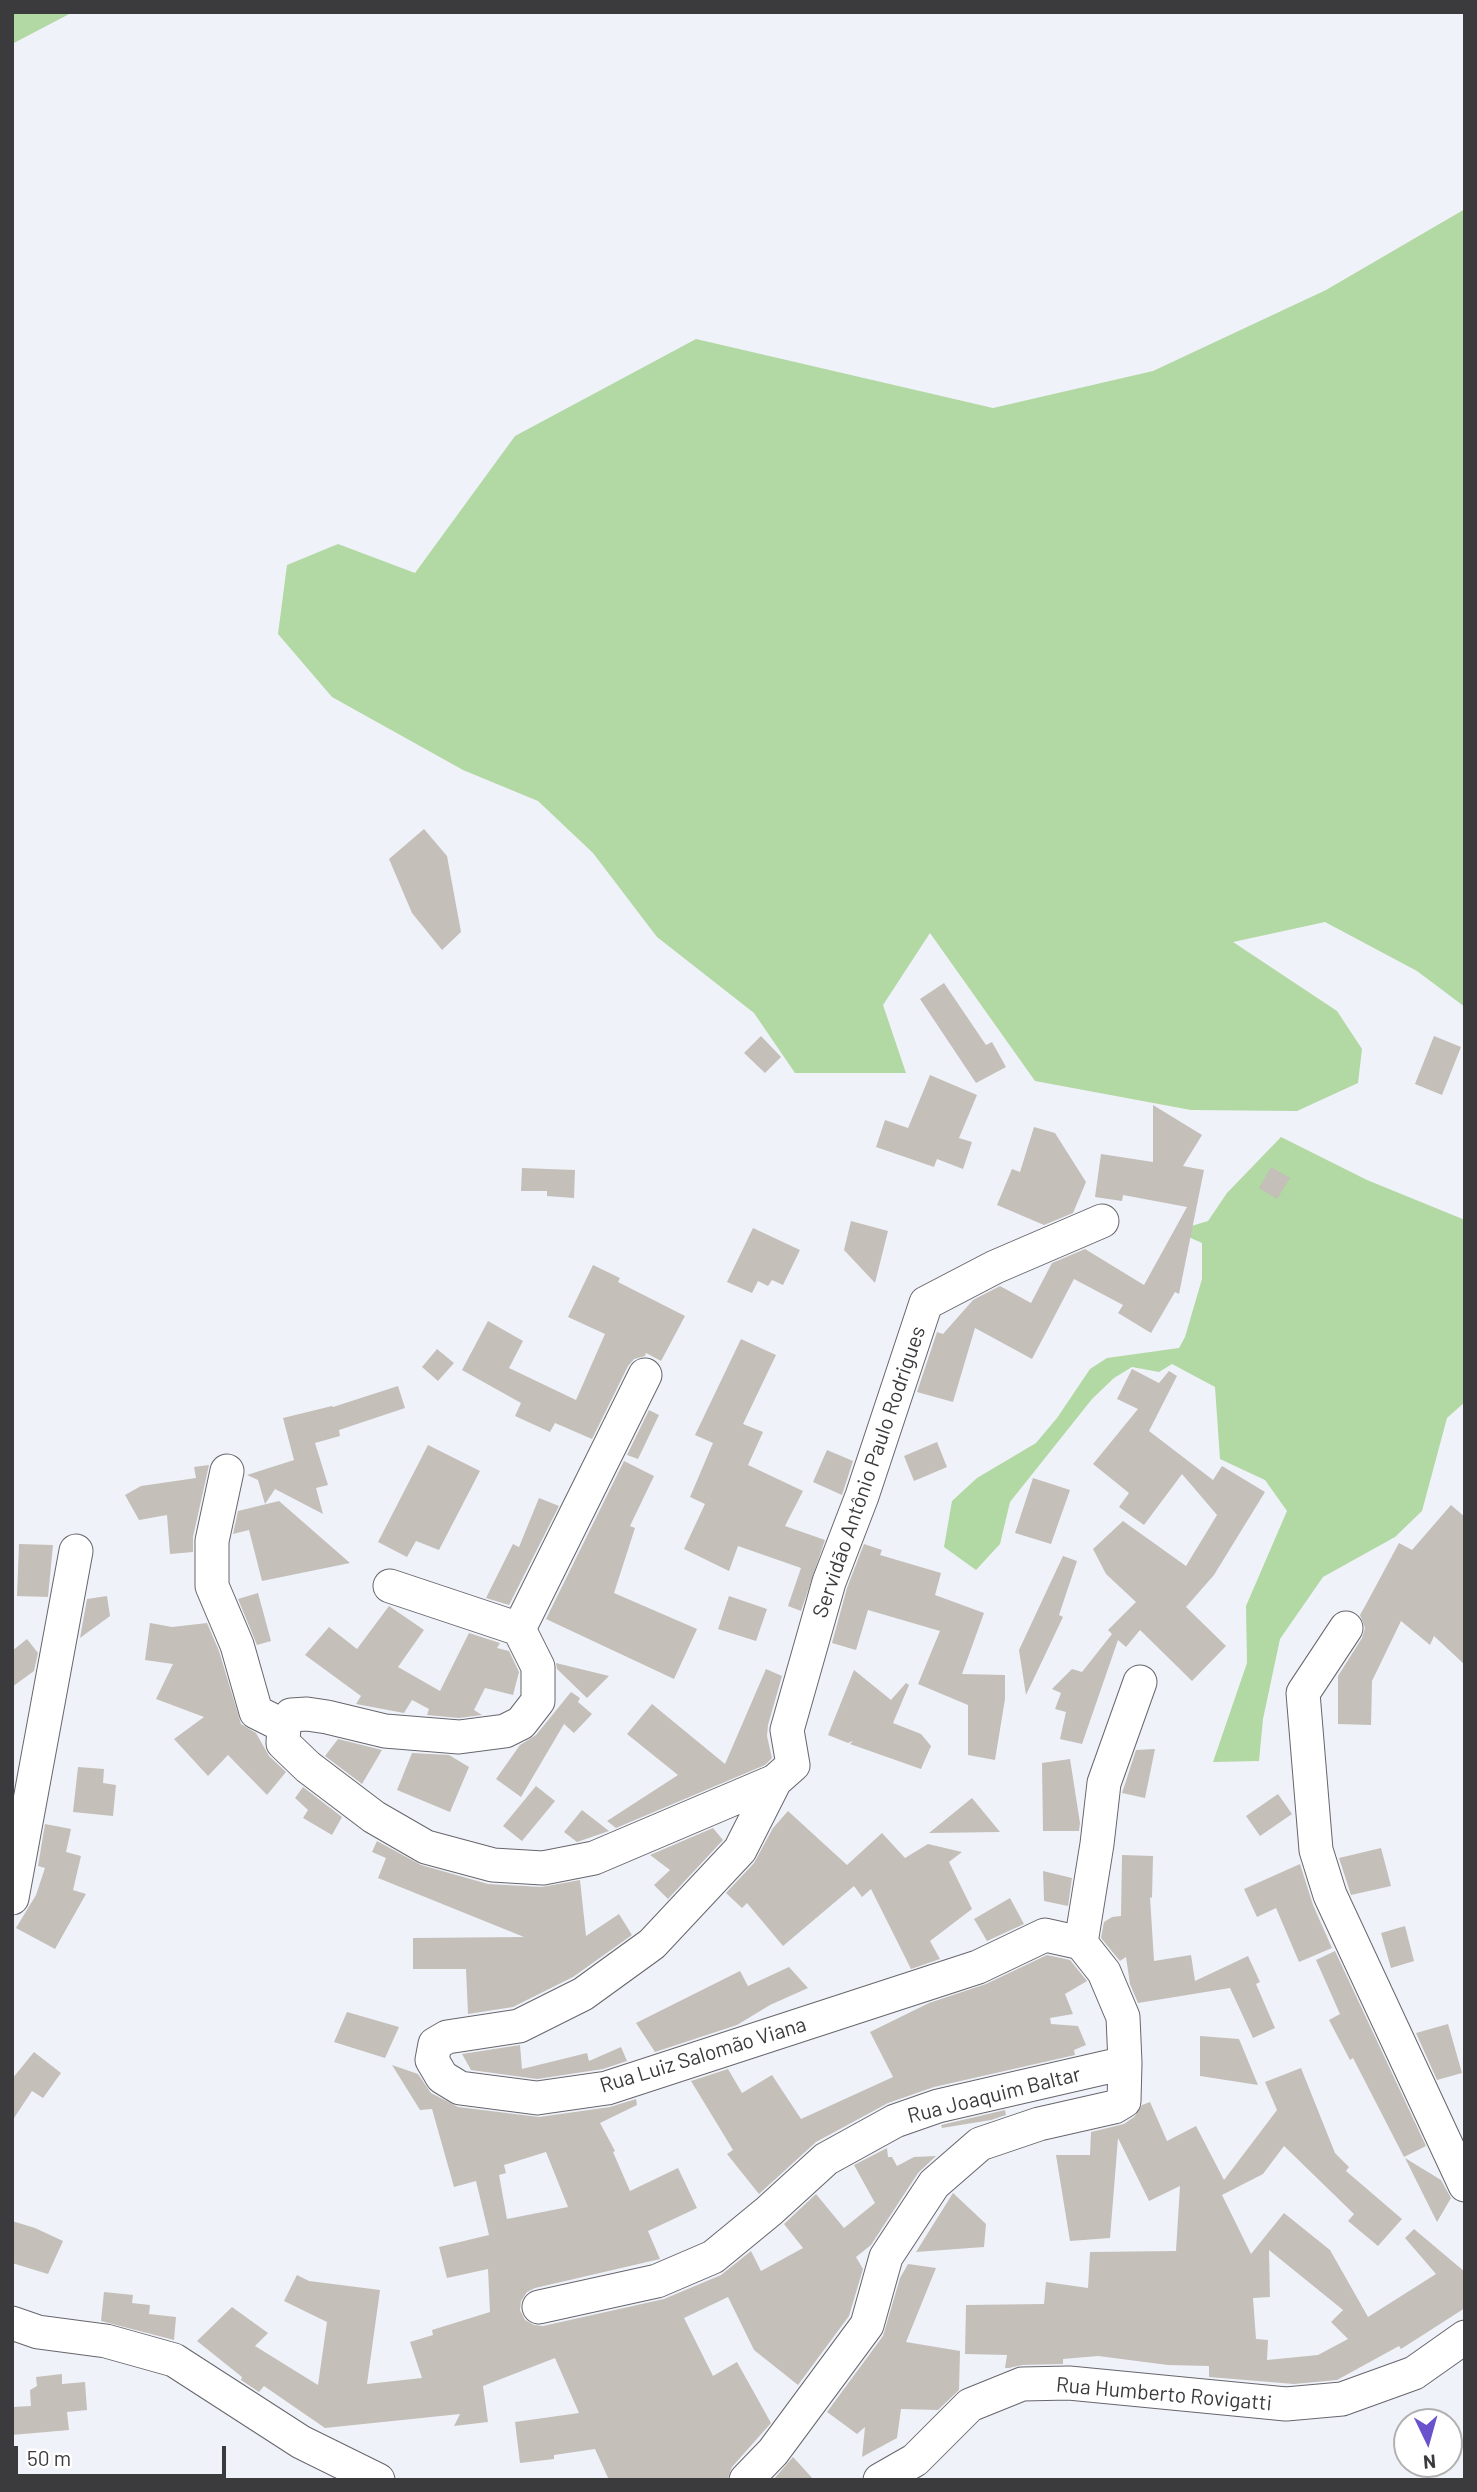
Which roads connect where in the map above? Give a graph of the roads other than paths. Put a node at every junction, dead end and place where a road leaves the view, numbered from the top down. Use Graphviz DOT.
graph roads {
  1 [pos="1102,1221"];
  2 [pos="645,1376"];
  3 [pos="226,1471"];
  4 [pos="76,1551"];
  5 [pos="390,1586"];
  6 [pos="1346,1628"];
  7 [pos="519,1629"];
  8 [pos="1140,1682"];
  9 [pos="284,1726"];
  10 [pos="775,1781"];
  11 [pos="12,1898"];
  12 [pos="1081,1943"];
  13 [pos="1125,2063"];
  14 [pos="1465,2185"];
  15 [pos="539,2307"];
  16 [pos="12,2323"];
  17 [pos="1465,2337"];
  18 [pos="378,2480"];
  19 [pos="746,2480"];
  20 [pos="880,2480"];
  1 -- 10 [label="street, Servidão Antônio Paulo Rodrigues"];
  2 -- 7 [label="street"];
  3 -- 9 [label="street"];
  4 -- 11 [label="street"];
  5 -- 7 [label="street"];
  6 -- 14 [label="street"];
  7 -- 9 [label="street"];
  8 -- 12 [label="street"];
  9 -- 10 [label="street"];
  10 -- 12 [label="street, Rua Luiz Salomão Viana"];
  12 -- 13 [label="street"];
  13 -- 15 [label="street, Rua Joaquim Baltar"];
  13 -- 19 [label="street"];
  16 -- 18 [label="street"];
  17 -- 20 [label="street, Rua Humberto Rovigatti"];
}
